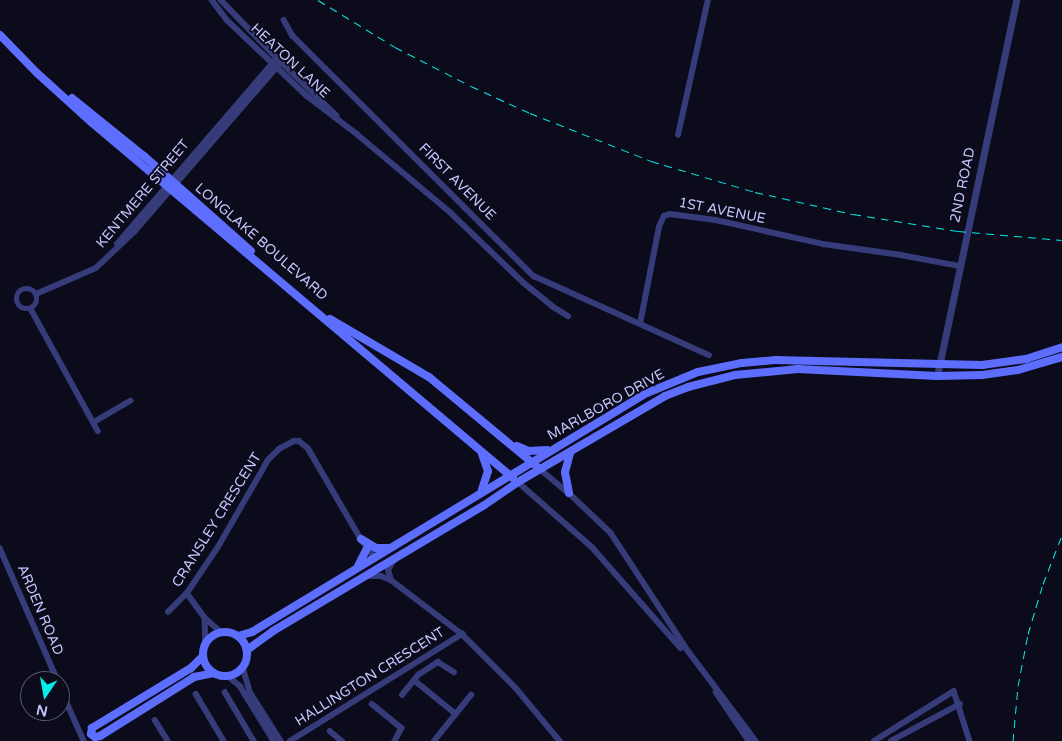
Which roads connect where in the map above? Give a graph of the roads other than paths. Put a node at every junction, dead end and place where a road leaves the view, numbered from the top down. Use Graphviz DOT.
graph roads {
  1 [pos="212,0"];
  2 [pos="221,0"];
  3 [pos="708,0"];
  4 [pos="1016,0"];
  5 [pos="284,20"];
  6 [pos="0,35"];
  7 [pos="277,62"];
  8 [pos="678,135"];
  9 [pos="171,184"];
  10 [pos="960,266"];
  11 [pos="36,294"];
  12 [pos="31,308"];
  13 [pos="568,316"];
  14 [pos="331,322"];
  15 [pos="640,324"];
  16 [pos="1062,347"];
  17 [pos="709,355"];
  18 [pos="1062,357"];
  19 [pos="940,365"];
  20 [pos="937,376"];
  21 [pos="130,401"];
  22 [pos="94,422"];
  23 [pos="98,431"];
  24 [pos="510,444"];
  25 [pos="476,446"];
  26 [pos="551,450"];
  27 [pos="570,453"];
  28 [pos="531,461"];
  29 [pos="540,470"];
  30 [pos="509,474"];
  31 [pos="518,482"];
  32 [pos="481,491"];
  33 [pos="569,493"];
  34 [pos="361,540"];
  35 [pos="0,548"];
  36 [pos="366,548"];
  37 [pos="389,548"];
  38 [pos="374,557"];
  39 [pos="394,558"];
  40 [pos="357,567"];
  41 [pos="366,576"];
  42 [pos="391,580"];
  43 [pos="187,593"];
  44 [pos="168,612"];
  45 [pos="205,618"];
  46 [pos="221,632"];
  47 [pos="462,634"];
  48 [pos="238,636"];
  49 [pos="206,641"];
  50 [pos="247,650"];
  51 [pos="687,653"];
  52 [pos="202,657"];
  53 [pos="243,667"];
  54 [pos="54,671"];
  55 [pos="454,672"];
  56 [pos="214,673"];
  57 [pos="228,676"];
  58 [pos="414,680"];
  59 [pos="225,692"];
  60 [pos="196,694"];
  61 [pos="402,695"];
  62 [pos="471,695"];
  63 [pos="372,704"];
  64 [pos="960,704"];
  65 [pos="70,709"];
  66 [pos="456,714"];
  67 [pos="155,720"];
  68 [pos="330,731"];
  69 [pos="84,741"];
  70 [pos="168,741"];
  71 [pos="224,741"];
  72 [pos="254,741"];
  73 [pos="274,741"];
  74 [pos="281,741"];
  75 [pos="290,741"];
  76 [pos="342,741"];
  77 [pos="395,741"];
  78 [pos="434,741"];
  79 [pos="560,741"];
  80 [pos="749,741"];
  81 [pos="756,741"];
  82 [pos="874,741"];
  83 [pos="891,741"];
  84 [pos="970,741"];
  1 -- 7 [label="street, HEATON LANE"];
  2 -- 7 [label="street, HEATON LANE"];
  3 -- 8 [label="street"];
  4 -- 10 [label="street, 2ND ROAD"];
  5 -- 15 [label="street, FIRST AVENUE"];
  6 -- 9 [label="main road, LONGLAKE BOULEVARD"];
  7 -- 9 [label="street, KENTMERE STREET"];
  7 -- 13 [label="street, HEATON LANE"];
  9 -- 11 [label="street, KENTMERE STREET"];
  9 -- 14 [label="main road, LONGLAKE BOULEVARD"];
  10 -- 15 [label="street, 1ST AVENUE"];
  10 -- 19 [label="street, 2ND ROAD"];
  11 -- 12 [label="street"];
  11 -- 12 [label="street"];
  12 -- 22 [label="street"];
  14 -- 24 [label="main road, LONGLAKE BOULEVARD"];
  14 -- 25 [label="main road, LONGLAKE BOULEVARD"];
  15 -- 17 [label="street"];
  16 -- 19 [label="main road, MARLBORO DRIVE"];
  18 -- 20 [label="main road, MARLBORO DRIVE"];
  19 -- 20 [label="street, 2ND ROAD"];
  19 -- 26 [label="main road, MARLBORO DRIVE"];
  20 -- 27 [label="main road, MARLBORO DRIVE"];
  21 -- 22 [label="street"];
  22 -- 23 [label="street"];
  24 -- 26 [label="main road"];
  24 -- 28 [label="main road, LONGLAKE BOULEVARD"];
  25 -- 30 [label="main road, LONGLAKE BOULEVARD"];
  25 -- 32 [label="main road"];
  26 -- 28 [label="main road, MARLBORO DRIVE"];
  27 -- 29 [label="main road, MARLBORO DRIVE"];
  27 -- 33 [label="main road"];
  28 -- 29 [label="main road, LONGLAKE BOULEVARD"];
  28 -- 30 [label="main road, MARLBORO DRIVE"];
  29 -- 31 [label="main road, MARLBORO DRIVE"];
  29 -- 33 [label="street"];
  30 -- 31 [label="main road, LONGLAKE BOULEVARD"];
  30 -- 32 [label="main road, MARLBORO DRIVE"];
  31 -- 39 [label="main road, MARLBORO DRIVE"];
  31 -- 51 [label="street"];
  32 -- 37 [label="main road, MARLBORO DRIVE"];
  33 -- 51 [label="street"];
  34 -- 36 [label="street, CRANSLEY CRESCENT"];
  34 -- 37 [label="main road"];
  34 -- 43 [label="street, CRANSLEY CRESCENT"];
  35 -- 54 [label="street, ARDEN ROAD"];
  36 -- 38 [label="street, CRANSLEY CRESCENT"];
  36 -- 40 [label="main road"];
  37 -- 38 [label="main road, MARLBORO DRIVE"];
  38 -- 39 [label="main road"];
  38 -- 40 [label="main road, MARLBORO DRIVE"];
  39 -- 41 [label="main road, MARLBORO DRIVE"];
  39 -- 42 [label="street"];
  40 -- 48 [label="main road, MARLBORO DRIVE"];
  41 -- 42 [label="street"];
  41 -- 50 [label="main road, MARLBORO DRIVE"];
  42 -- 47 [label="street"];
  43 -- 44 [label="street, CRANSLEY CRESCENT"];
  43 -- 45 [label="street"];
  45 -- 46 [label="street"];
  45 -- 49 [label="street"];
  46 -- 48 [label="main road"];
  46 -- 49 [label="main road"];
  47 -- 75 [label="street, HALLINGTON CRESCENT"];
  47 -- 79 [label="street"];
  48 -- 50 [label="main road"];
  49 -- 52 [label="main road"];
  50 -- 53 [label="main road"];
  51 -- 80 [label="street"];
  51 -- 81 [label="street"];
  52 -- 56 [label="main road"];
  52 -- 56 [label="main road"];
  53 -- 57 [label="main road"];
  53 -- 74 [label="street"];
  55 -- 58 [label="street"];
  56 -- 57 [label="main road"];
  57 -- 73 [label="street"];
  58 -- 61 [label="street"];
  58 -- 66 [label="street"];
  59 -- 72 [label="street"];
  60 -- 71 [label="street"];
  62 -- 66 [label="street"];
  63 -- 77 [label="street"];
  64 -- 82 [label="street"];
  64 -- 83 [label="street"];
  64 -- 84 [label="street"];
  65 -- 69 [label="street"];
  66 -- 78 [label="street"];
  67 -- 70 [label="street"];
  68 -- 76 [label="street"];
}
